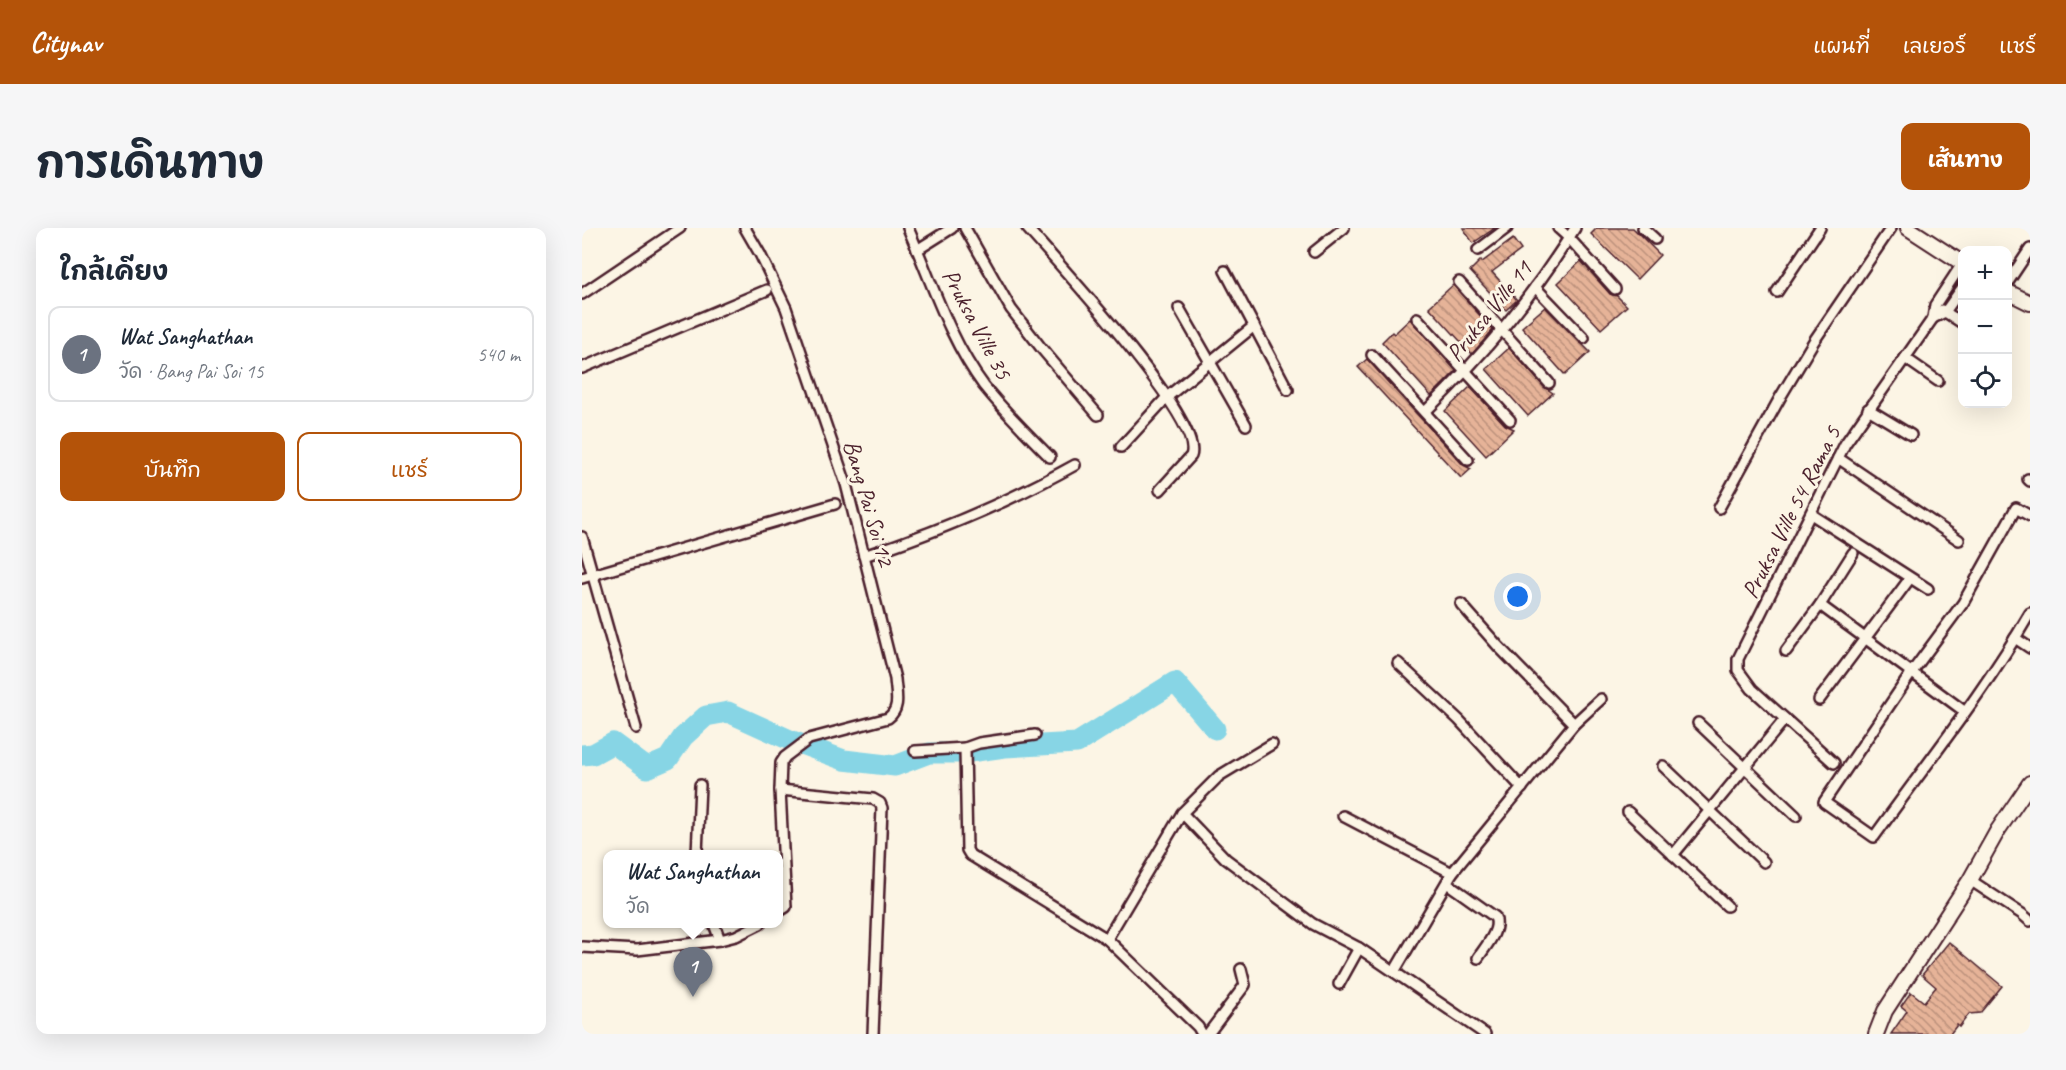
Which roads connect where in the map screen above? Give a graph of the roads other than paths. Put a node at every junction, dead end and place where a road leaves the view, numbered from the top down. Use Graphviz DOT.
graph roads {
  1 [pos="680,228"];
  2 [pos="745,228"];
  3 [pos="908,228"];
  4 [pos="952,228"];
  5 [pos="965,228"];
  6 [pos="1027,228"];
  7 [pos="1344,228"];
  8 [pos="1507,228"];
  9 [pos="1558,228"];
  10 [pos="1575,228"];
  11 [pos="1642,228"];
  12 [pos="1820,228"];
  13 [pos="1891,228"];
  14 [pos="1908,228"];
  15 [pos="1569,238"];
  16 [pos="1655,239"];
  17 [pos="2030,249"];
  18 [pos="917,250"];
  19 [pos="1478,250"];
  20 [pos="1314,252"];
  21 [pos="1958,261"];
  22 [pos="1958,270"];
  23 [pos="1225,271"];
  24 [pos="2012,275"];
  25 [pos="1459,282"];
  26 [pos="1535,287"];
  27 [pos="1615,289"];
  28 [pos="767,290"];
  29 [pos="1777,292"];
  30 [pos="582,294"];
  31 [pos="1958,294"];
  32 [pos="2012,294"];
  33 [pos="2030,303"];
  34 [pos="1935,305"];
  35 [pos="1179,308"];
  36 [pos="1945,312"];
  37 [pos="1417,318"];
  38 [pos="1933,318"];
  39 [pos="1958,320"];
  40 [pos="1254,326"];
  41 [pos="1503,330"];
  42 [pos="1584,338"];
  43 [pos="1372,355"];
  44 [pos="1905,358"];
  45 [pos="1210,362"];
  46 [pos="582,368"];
  47 [pos="1465,372"];
  48 [pos="1938,381"];
  49 [pos="1549,383"];
  50 [pos="1288,390"];
  51 [pos="1167,397"];
  52 [pos="1868,409"];
  53 [pos="1425,412"];
  54 [pos="1098,415"];
  55 [pos="1510,420"];
  56 [pos="1246,425"];
  57 [pos="1911,435"];
  58 [pos="1121,447"];
  59 [pos="1050,457"];
  60 [pos="1838,458"];
  61 [pos="1468,460"];
  62 [pos="1075,465"];
  63 [pos="1160,490"];
  64 [pos="835,504"];
  65 [pos="1719,508"];
  66 [pos="1811,514"];
  67 [pos="2030,516"];
  68 [pos="582,537"];
  69 [pos="1959,540"];
  70 [pos="1853,553"];
  71 [pos="864,556"];
  72 [pos="593,575"];
  73 [pos="582,578"];
  74 [pos="1908,580"];
  75 [pos="1928,589"];
  76 [pos="1461,604"];
  77 [pos="1820,605"];
  78 [pos="2030,613"];
  79 [pos="1866,638"];
  80 [pos="2015,638"];
  81 [pos="2030,648"];
  82 [pos="1786,651"];
  83 [pos="1398,663"];
  84 [pos="1912,672"];
  85 [pos="1601,699"];
  86 [pos="1819,700"];
  87 [pos="1964,711"];
  88 [pos="1785,719"];
  89 [pos="1698,723"];
  90 [pos="1574,724"];
  91 [pos="636,728"];
  92 [pos="1035,735"];
  93 [pos="1272,744"];
  94 [pos="965,750"];
  95 [pos="915,751"];
  96 [pos="1834,763"];
  97 [pos="1663,766"];
  98 [pos="1745,766"];
  99 [pos="2030,783"];
  100 [pos="700,785"];
  101 [pos="1522,788"];
  102 [pos="780,790"];
  103 [pos="1709,811"];
  104 [pos="1628,812"];
  105 [pos="1182,813"];
  106 [pos="1343,816"];
  107 [pos="1796,816"];
  108 [pos="697,850"];
  109 [pos="1673,855"];
  110 [pos="1764,862"];
  111 [pos="1452,873"];
  112 [pos="1970,880"];
  113 [pos="1447,883"];
  114 [pos="1727,906"];
  115 [pos="783,909"];
  116 [pos="2030,921"];
  117 [pos="716,928"];
  118 [pos="752,928"];
  119 [pos="1107,939"];
  120 [pos="720,940"];
  121 [pos="582,947"];
  122 [pos="1359,948"];
  123 [pos="1478,958"];
  124 [pos="1240,969"];
  125 [pos="1394,972"];
  126 [pos="1339,984"];
  127 [pos="873,1034"];
  128 [pos="1202,1034"];
  129 [pos="1208,1034"];
  130 [pos="1485,1034"];
  131 [pos="1876,1034"];
  1 -- 30 [label="street"];
  2 -- 71 [label="street, Bang Pai Soi 12"];
  3 -- 18 [label="street, Pruksa Ville 35"];
  4 -- 18 [label="street"];
  5 -- 54 [label="street"];
  6 -- 51 [label="street"];
  7 -- 20 [label="street"];
  8 -- 19 [label="street"];
  9 -- 15 [label="street"];
  10 -- 15 [label="street, Pruksa Ville 11"];
  11 -- 16 [label="street"];
  12 -- 29 [label="street"];
  13 -- 65 [label="street"];
  14 -- 21 [label="street"];
  15 -- 26 [label="street, Pruksa Ville 11"];
  15 -- 27 [label="street"];
  17 -- 24 [label="street"];
  18 -- 59 [label="street, Pruksa Ville 35"];
  22 -- 34 [label="street, Pruksa Ville 54 Rama 5"];
  23 -- 40 [label="street"];
  25 -- 41 [label="street"];
  26 -- 41 [label="street, Pruksa Ville 11"];
  26 -- 42 [label="street"];
  28 -- 46 [label="street"];
  31 -- 36 [label="street"];
  32 -- 33 [label="street"];
  34 -- 36 [label="street"];
  34 -- 38 [label="street, Pruksa Ville 54 Rama 5"];
  35 -- 45 [label="street"];
  36 -- 38 [label="street"];
  36 -- 39 [label="street"];
  37 -- 47 [label="street"];
  38 -- 44 [label="street, Pruksa Ville 54 Rama 5"];
  40 -- 45 [label="street"];
  40 -- 50 [label="street"];
  41 -- 47 [label="street, Pruksa Ville 11"];
  41 -- 49 [label="street"];
  43 -- 53 [label="street"];
  44 -- 48 [label="street"];
  44 -- 52 [label="street, Pruksa Ville 54 Rama 5"];
  45 -- 51 [label="street"];
  45 -- 56 [label="street"];
  47 -- 53 [label="street, Pruksa Ville 11"];
  47 -- 55 [label="street"];
  51 -- 58 [label="street"];
  51 -- 63 [label="street"];
  52 -- 57 [label="street"];
  52 -- 60 [label="street, Pruksa Ville 54 Rama 5"];
  53 -- 61 [label="street"];
  60 -- 66 [label="street, Pruksa Ville 54 Rama 5"];
  60 -- 69 [label="street"];
  62 -- 71 [label="street"];
  64 -- 72 [label="street"];
  66 -- 75 [label="street"];
  66 -- 88 [label="street, Pruksa Ville 54 Rama 5"];
  67 -- 84 [label="street"];
  68 -- 72 [label="street"];
  70 -- 77 [label="street"];
  71 -- 102 [label="street, Bang Pai Soi 12"];
  72 -- 73 [label="street"];
  72 -- 91 [label="street"];
  74 -- 79 [label="street"];
  76 -- 90 [label="street"];
  77 -- 79 [label="street"];
  77 -- 82 [label="street"];
  78 -- 80 [label="street"];
  79 -- 84 [label="street"];
  79 -- 86 [label="street"];
  80 -- 81 [label="street"];
  80 -- 87 [label="street"];
  83 -- 101 [label="street"];
  84 -- 87 [label="street"];
  84 -- 87 [label="street"];
  85 -- 90 [label="street"];
  88 -- 96 [label="street, Pruksa Ville 54 Rama 5"];
  88 -- 98 [label="street"];
  89 -- 98 [label="street"];
  90 -- 101 [label="street"];
  92 -- 94 [label="street"];
  93 -- 105 [label="street"];
  94 -- 95 [label="street"];
  94 -- 119 [label="street"];
  97 -- 103 [label="street"];
  98 -- 103 [label="street"];
  98 -- 107 [label="street"];
  99 -- 112 [label="street"];
  100 -- 108 [label="street"];
  101 -- 111 [label="street"];
  102 -- 115 [label="street"];
  102 -- 127 [label="street"];
  103 -- 109 [label="street"];
  103 -- 110 [label="street"];
  104 -- 109 [label="street"];
  105 -- 119 [label="street"];
  105 -- 122 [label="street"];
  106 -- 111 [label="street"];
  109 -- 114 [label="street"];
  111 -- 113 [label="street"];
  112 -- 116 [label="street"];
  112 -- 131 [label="street"];
  113 -- 123 [label="street"];
  113 -- 125 [label="street"];
  117 -- 120 [label="street"];
  118 -- 120 [label="street"];
  119 -- 128 [label="street"];
  120 -- 121 [label="street"];
  122 -- 125 [label="street"];
  122 -- 126 [label="street"];
  124 -- 129 [label="street"];
  125 -- 130 [label="street"];
}
